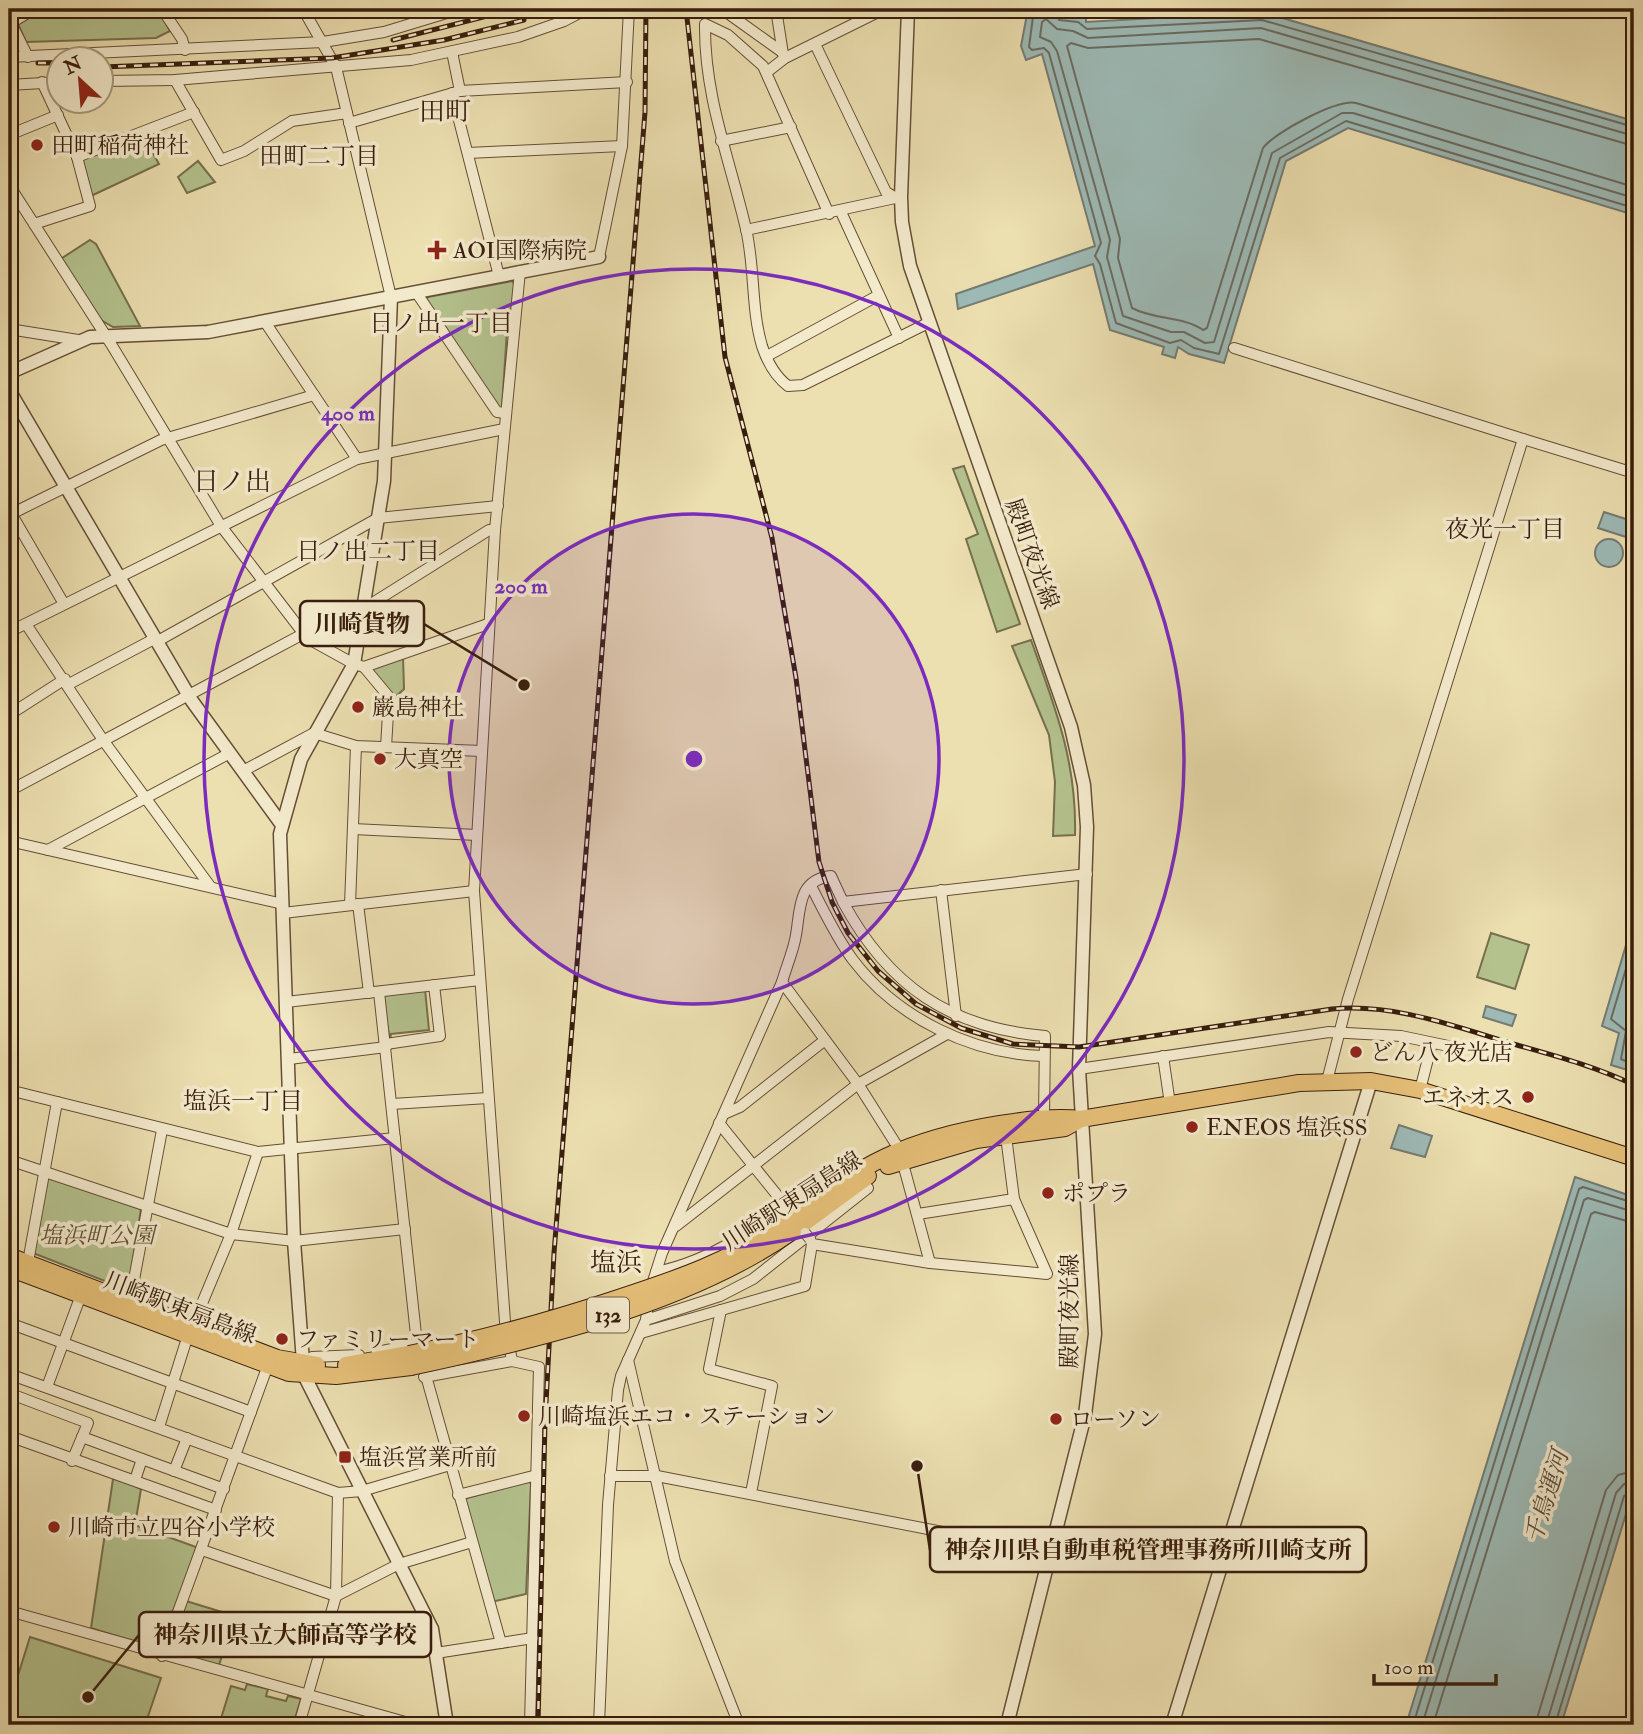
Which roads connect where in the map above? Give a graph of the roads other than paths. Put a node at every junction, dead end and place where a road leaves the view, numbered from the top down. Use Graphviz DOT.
graph roads {
  1 [pos="34,9"];
  2 [pos="162,9"];
  3 [pos="303,9"];
  4 [pos="424,9"];
  5 [pos="460,9"];
  6 [pos="587,9"];
  7 [pos="629,9"];
  8 [pos="722,9"];
  9 [pos="776,9"];
  10 [pos="884,9"];
  11 [pos="908,9"];
  12 [pos="430,20"];
  13 [pos="10,21"];
  14 [pos="323,42"];
  15 [pos="814,44"];
  16 [pos="185,50"];
  17 [pos="452,51"];
  18 [pos="783,55"];
  19 [pos="9,57"];
  20 [pos="28,57"];
  21 [pos="336,67"];
  22 [pos="766,72"];
  23 [pos="175,80"];
  24 [pos="116,81"];
  25 [pos="42,82"];
  26 [pos="46,82"];
  27 [pos="627,82"];
  28 [pos="9,85"];
  29 [pos="46,90"];
  30 [pos="456,92"];
  31 [pos="194,112"];
  32 [pos="56,116"];
  33 [pos="58,116"];
  34 [pos="348,118"];
  35 [pos="791,127"];
  36 [pos="9,135"];
  37 [pos="720,141"];
  38 [pos="622,146"];
  39 [pos="468,153"];
  40 [pos="77,157"];
  41 [pos="9,185"];
  42 [pos="899,198"];
  43 [pos="841,212"];
  44 [pos="829,214"];
  45 [pos="34,224"];
  46 [pos="747,230"];
  47 [pos="599,257"];
  48 [pos="520,271"];
  49 [pos="499,276"];
  50 [pos="416,292"];
  51 [pos="879,295"];
  52 [pos="391,297"];
  53 [pos="265,322"];
  54 [pos="928,323"];
  55 [pos="9,329"];
  56 [pos="104,335"];
  57 [pos="899,338"];
  58 [pos="78,340"];
  59 [pos="1234,348"];
  60 [pos="767,356"];
  61 [pos="9,373"];
  62 [pos="9,390"];
  63 [pos="314,396"];
  64 [pos="506,413"];
  65 [pos="504,429"];
  66 [pos="167,438"];
  67 [pos="1523,439"];
  68 [pos="385,454"];
  69 [pos="357,458"];
  70 [pos="1634,473"];
  71 [pos="65,488"];
  72 [pos="498,506"];
  73 [pos="10,514"];
  74 [pos="378,518"];
  75 [pos="221,526"];
  76 [pos="495,530"];
  77 [pos="119,578"];
  78 [pos="265,582"];
  79 [pos="64,604"];
  80 [pos="362,610"];
  81 [pos="26,624"];
  82 [pos="488,624"];
  83 [pos="9,632"];
  84 [pos="303,634"];
  85 [pos="155,640"];
  86 [pos="312,641"];
  87 [pos="359,666"];
  88 [pos="67,681"];
  89 [pos="188,696"];
  90 [pos="9,715"];
  91 [pos="314,733"];
  92 [pos="103,740"];
  93 [pos="356,746"];
  94 [pos="386,747"];
  95 [pos="482,751"];
  96 [pos="230,752"];
  97 [pos="243,771"];
  98 [pos="9,791"];
  99 [pos="146,797"];
  100 [pos="282,825"];
  101 [pos="353,829"];
  102 [pos="477,835"];
  103 [pos="9,841"];
  104 [pos="48,850"];
  105 [pos="1087,874"];
  106 [pos="211,886"];
  107 [pos="811,886"];
  108 [pos="941,890"];
  109 [pos="474,891"];
  110 [pos="843,902"];
  111 [pos="354,904"];
  112 [pos="283,908"];
  113 [pos="480,980"];
  114 [pos="782,982"];
  115 [pos="434,985"];
  116 [pos="374,993"];
  117 [pos="286,1002"];
  118 [pos="956,1016"];
  119 [pos="1339,1033"];
  120 [pos="947,1034"];
  121 [pos="825,1040"];
  122 [pos="1432,1043"];
  123 [pos="386,1045"];
  124 [pos="1453,1047"];
  125 [pos="1043,1056"];
  126 [pos="1163,1056"];
  127 [pos="289,1059"];
  128 [pos="1079,1069"];
  129 [pos="1327,1081"];
  130 [pos="1371,1082"];
  131 [pos="858,1084"];
  132 [pos="9,1090"];
  133 [pos="1420,1090"];
  134 [pos="488,1098"];
  135 [pos="57,1102"];
  136 [pos="392,1104"];
  137 [pos="1170,1104"];
  138 [pos="1044,1118"];
  139 [pos="721,1119"];
  140 [pos="1081,1119"];
  141 [pos="162,1130"];
  142 [pos="1006,1136"];
  143 [pos="395,1138"];
  144 [pos="289,1149"];
  145 [pos="258,1152"];
  146 [pos="902,1154"];
  147 [pos="1634,1158"];
  148 [pos="9,1160"];
  149 [pos="753,1165"];
  150 [pos="43,1172"];
  151 [pos="868,1188"];
  152 [pos="1014,1199"];
  153 [pos="148,1207"];
  154 [pos="918,1214"];
  155 [pos="673,1228"];
  156 [pos="799,1228"];
  157 [pos="405,1229"];
  158 [pos="231,1234"];
  159 [pos="294,1241"];
  160 [pos="9,1256"];
  161 [pos="28,1262"];
  162 [pos="930,1263"];
  163 [pos="9,1268"];
  164 [pos="656,1272"];
  165 [pos="81,1295"];
  166 [pos="130,1301"];
  167 [pos="721,1310"];
  168 [pos="646,1320"];
  169 [pos="9,1323"];
  170 [pos="190,1330"];
  171 [pos="641,1333"];
  172 [pos="64,1341"];
  173 [pos="413,1355"];
  174 [pos="628,1359"];
  175 [pos="512,1361"];
  176 [pos="268,1365"];
  177 [pos="303,1370"];
  178 [pos="9,1374"];
  179 [pos="425,1377"];
  180 [pos="173,1382"];
  181 [pos="49,1387"];
  182 [pos="9,1400"];
  183 [pos="45,1406"];
  184 [pos="251,1412"];
  185 [pos="159,1427"];
  186 [pos="9,1436"];
  187 [pos="82,1437"];
  188 [pos="187,1437"];
  189 [pos="236,1455"];
  190 [pos="142,1459"];
  191 [pos="72,1461"];
  192 [pos="450,1465"];
  193 [pos="174,1471"];
  194 [pos="537,1475"];
  195 [pos="610,1476"];
  196 [pos="657,1476"];
  197 [pos="135,1480"];
  198 [pos="224,1489"];
  199 [pos="362,1491"];
  200 [pos="338,1493"];
  201 [pos="751,1493"];
  202 [pos="458,1495"];
  203 [pos="216,1510"];
  204 [pos="472,1542"];
  205 [pos="202,1550"];
  206 [pos="1050,1553"];
  207 [pos="399,1564"];
  208 [pos="336,1596"];
  209 [pos="9,1611"];
  210 [pos="533,1638"];
  211 [pos="501,1643"];
  212 [pos="436,1653"];
  213 [pos="162,1656"];
  214 [pos="307,1695"];
  215 [pos="299,1725"];
  216 [pos="416,1725"];
  217 [pos="447,1725"];
  218 [pos="530,1725"];
  219 [pos="600,1725"];
  220 [pos="739,1725"];
  221 [pos="1007,1725"];
  222 [pos="1172,1725"];
  1 -- 13 [label="street"];
  2 -- 16 [label="street"];
  3 -- 14 [label="street"];
  4 -- 12 [label="street"];
  5 -- 12 [label="street"];
  6 -- 17 [label="street"];
  7 -- 27 [label="street"];
  8 -- 18 [label="street"];
  9 -- 18 [label="street"];
  10 -- 15 [label="street"];
  11 -- 42 [label="street, 殿町夜光線"];
  12 -- 14 [label="street"];
  13 -- 20 [label="street"];
  14 -- 16 [label="street"];
  14 -- 21 [label="street"];
  15 -- 18 [label="street"];
  15 -- 42 [label="street"];
  16 -- 20 [label="street"];
  17 -- 21 [label="street"];
  17 -- 30 [label="street"];
  18 -- 22 [label="street"];
  19 -- 20 [label="street"];
  21 -- 23 [label="street"];
  21 -- 34 [label="street"];
  22 -- 35 [label="street"];
  22 -- 37 [label="street"];
  23 -- 24 [label="street"];
  23 -- 31 [label="street"];
  25 -- 26 [label="street"];
  25 -- 28 [label="street"];
  25 -- 29 [label="street"];
  27 -- 30 [label="street"];
  27 -- 38 [label="street"];
  30 -- 34 [label="street"];
  30 -- 39 [label="street"];
  31 -- 34 [label="street"];
  31 -- 40 [label="street"];
  32 -- 36 [label="street"];
  33 -- 40 [label="street"];
  34 -- 52 [label="street"];
  35 -- 37 [label="street"];
  35 -- 44 [label="street"];
  37 -- 46 [label="street"];
  38 -- 39 [label="street"];
  38 -- 47 [label="street"];
  39 -- 49 [label="street"];
  40 -- 45 [label="street"];
  41 -- 45 [label="street"];
  42 -- 43 [label="street"];
  42 -- 54 [label="street, 殿町夜光線"];
  43 -- 44 [label="street"];
  43 -- 51 [label="street"];
  44 -- 46 [label="street"];
  45 -- 56 [label="street"];
  46 -- 60 [label="street"];
  47 -- 48 [label="street"];
  48 -- 49 [label="street"];
  48 -- 64 [label="street"];
  49 -- 50 [label="street"];
  50 -- 52 [label="street"];
  50 -- 64 [label="street"];
  51 -- 57 [label="street"];
  51 -- 60 [label="street"];
  52 -- 53 [label="street"];
  52 -- 68 [label="street"];
  53 -- 56 [label="street"];
  53 -- 63 [label="street"];
  54 -- 57 [label="street"];
  54 -- 105 [label="street, 殿町夜光線"];
  55 -- 58 [label="street"];
  56 -- 58 [label="street"];
  56 -- 66 [label="street"];
  57 -- 60 [label="street"];
  58 -- 61 [label="street"];
  59 -- 67 [label="street"];
  62 -- 71 [label="street"];
  63 -- 66 [label="street"];
  63 -- 69 [label="street"];
  64 -- 65 [label="street"];
  65 -- 68 [label="street"];
  65 -- 72 [label="street"];
  66 -- 71 [label="street"];
  66 -- 75 [label="street"];
  67 -- 70 [label="street"];
  67 -- 119 [label="street"];
  68 -- 69 [label="street"];
  68 -- 74 [label="street"];
  69 -- 75 [label="street"];
  71 -- 73 [label="street"];
  71 -- 77 [label="street"];
  72 -- 74 [label="street"];
  72 -- 76 [label="street"];
  73 -- 79 [label="street"];
  74 -- 78 [label="street"];
  74 -- 80 [label="street"];
  75 -- 77 [label="street"];
  75 -- 78 [label="street"];
  76 -- 80 [label="street"];
  76 -- 82 [label="street"];
  77 -- 79 [label="street"];
  77 -- 85 [label="street"];
  78 -- 84 [label="street"];
  78 -- 85 [label="street"];
  79 -- 81 [label="street"];
  80 -- 86 [label="street"];
  80 -- 87 [label="street"];
  81 -- 83 [label="street"];
  81 -- 88 [label="street"];
  82 -- 87 [label="street"];
  82 -- 95 [label="street"];
  84 -- 86 [label="street"];
  84 -- 89 [label="street"];
  85 -- 88 [label="street"];
  85 -- 89 [label="street"];
  86 -- 87 [label="street"];
  87 -- 91 [label="street"];
  87 -- 94 [label="street"];
  88 -- 90 [label="street"];
  88 -- 92 [label="street"];
  89 -- 92 [label="street"];
  89 -- 96 [label="street"];
  91 -- 93 [label="street"];
  91 -- 97 [label="street"];
  91 -- 100 [label="street"];
  92 -- 98 [label="street"];
  92 -- 99 [label="street"];
  93 -- 94 [label="street"];
  93 -- 101 [label="street"];
  94 -- 95 [label="street"];
  95 -- 102 [label="street"];
  96 -- 97 [label="street"];
  96 -- 99 [label="street"];
  97 -- 100 [label="street"];
  99 -- 104 [label="street"];
  99 -- 106 [label="street"];
  100 -- 112 [label="street"];
  101 -- 102 [label="street"];
  101 -- 111 [label="street"];
  102 -- 109 [label="street"];
  103 -- 104 [label="street"];
  104 -- 106 [label="street"];
  105 -- 108 [label="street"];
  105 -- 128 [label="street, 殿町夜光線"];
  106 -- 112 [label="street"];
  107 -- 110 [label="street"];
  107 -- 114 [label="street"];
  107 -- 120 [label="street"];
  108 -- 110 [label="street"];
  108 -- 118 [label="street"];
  109 -- 111 [label="street"];
  109 -- 113 [label="street"];
  110 -- 118 [label="street"];
  111 -- 112 [label="street"];
  111 -- 116 [label="street"];
  112 -- 117 [label="street"];
  113 -- 115 [label="street"];
  113 -- 134 [label="street"];
  114 -- 121 [label="street"];
  114 -- 139 [label="street"];
  115 -- 116 [label="street"];
  115 -- 123 [label="street"];
  116 -- 117 [label="street"];
  116 -- 123 [label="street"];
  117 -- 127 [label="street"];
  118 -- 125 [label="street"];
  119 -- 122 [label="street"];
  119 -- 126 [label="street"];
  119 -- 129 [label="street"];
  120 -- 125 [label="street"];
  120 -- 131 [label="street"];
  121 -- 131 [label="street"];
  121 -- 139 [label="street"];
  122 -- 124 [label="street"];
  122 -- 133 [label="street"];
  123 -- 127 [label="street"];
  123 -- 136 [label="street"];
  125 -- 138 [label="street"];
  126 -- 128 [label="street"];
  126 -- 137 [label="street"];
  127 -- 144 [label="street"];
  128 -- 140 [label="street, 殿町夜光線"];
  129 -- 130 [label="highway, 川崎駅東扇島線 / 132"];
  129 -- 137 [label="highway, 川崎駅東扇島線 / 132"];
  130 -- 133 [label="highway, 川崎駅東扇島線 / 132"];
  130 -- 222 [label="street"];
  131 -- 146 [label="street"];
  131 -- 149 [label="street"];
  132 -- 135 [label="street"];
  133 -- 147 [label="highway, 川崎駅東扇島線 / 132"];
  134 -- 136 [label="street"];
  134 -- 175 [label="street"];
  135 -- 141 [label="street"];
  135 -- 150 [label="street"];
  136 -- 143 [label="street"];
  137 -- 140 [label="highway, 川崎駅東扇島線 / 132"];
  138 -- 140 [label="highway, 川崎駅東扇島線 / 132"];
  138 -- 146 [label="highway, 川崎駅東扇島線 / 132"];
  139 -- 149 [label="street"];
  139 -- 155 [label="street"];
  140 -- 142 [label="highway, 川崎駅東扇島線 / 132"];
  140 -- 206 [label="street, 殿町夜光線"];
  141 -- 145 [label="street"];
  141 -- 153 [label="street"];
  142 -- 146 [label="highway, 川崎駅東扇島線 / 132"];
  142 -- 152 [label="street"];
  143 -- 144 [label="street"];
  143 -- 157 [label="street"];
  144 -- 145 [label="street"];
  144 -- 159 [label="street"];
  145 -- 158 [label="street"];
  146 -- 154 [label="street"];
  146 -- 156 [label="highway, 川崎駅東扇島線 / 132"];
  146 -- 156 [label="highway, 川崎駅東扇島線 / 132"];
  148 -- 150 [label="street"];
  149 -- 155 [label="street"];
  149 -- 156 [label="street"];
  150 -- 153 [label="street"];
  150 -- 161 [label="street"];
  151 -- 168 [label="street"];
  152 -- 154 [label="street"];
  152 -- 162 [label="street"];
  153 -- 158 [label="street"];
  153 -- 166 [label="street"];
  154 -- 162 [label="street"];
  155 -- 164 [label="street"];
  156 -- 162 [label="street"];
  156 -- 164 [label="street"];
  156 -- 167 [label="street"];
  156 -- 173 [label="highway, 川崎駅東扇島線 / 132, bridge"];
  157 -- 159 [label="street"];
  157 -- 173 [label="street"];
  158 -- 159 [label="street"];
  158 -- 170 [label="street"];
  159 -- 177 [label="street"];
  160 -- 161 [label="highway, 川崎駅東扇島線 / 132"];
  161 -- 166 [label="highway, 川崎駅東扇島線 / 132"];
  163 -- 165 [label="highway, 川崎駅東扇島線 / 132"];
  164 -- 168 [label="street"];
  165 -- 170 [label="highway, 川崎駅東扇島線 / 132"];
  165 -- 172 [label="street"];
  166 -- 170 [label="highway, 川崎駅東扇島線 / 132"];
  167 -- 171 [label="street"];
  167 -- 201 [label="street"];
  168 -- 171 [label="street"];
  169 -- 172 [label="street"];
  170 -- 176 [label="highway, 川崎駅東扇島線 / 132"];
  170 -- 177 [label="highway, 川崎駅東扇島線 / 132"];
  170 -- 180 [label="street"];
  171 -- 174 [label="street"];
  172 -- 180 [label="street"];
  172 -- 181 [label="street"];
  173 -- 177 [label="highway, 川崎駅東扇島線 / 132"];
  173 -- 177 [label="street"];
  173 -- 179 [label="street"];
  174 -- 195 [label="street"];
  174 -- 196 [label="street"];
  175 -- 179 [label="street"];
  175 -- 194 [label="street"];
  176 -- 177 [label="highway, 川崎駅東扇島線 / 132"];
  176 -- 184 [label="street"];
  177 -- 199 [label="street"];
  178 -- 181 [label="street"];
  179 -- 192 [label="street"];
  180 -- 184 [label="street"];
  180 -- 185 [label="street"];
  181 -- 183 [label="street"];
  181 -- 185 [label="street"];
  182 -- 183 [label="street"];
  183 -- 187 [label="street"];
  184 -- 189 [label="street"];
  185 -- 188 [label="street"];
  186 -- 191 [label="street"];
  187 -- 190 [label="street"];
  187 -- 191 [label="street"];
  188 -- 189 [label="street"];
  188 -- 193 [label="street"];
  189 -- 198 [label="street"];
  189 -- 200 [label="street"];
  190 -- 193 [label="street"];
  190 -- 197 [label="street"];
  191 -- 197 [label="street"];
  192 -- 199 [label="street"];
  192 -- 202 [label="street"];
  193 -- 198 [label="street"];
  194 -- 202 [label="street"];
  194 -- 210 [label="street"];
  195 -- 196 [label="street"];
  195 -- 219 [label="street"];
  196 -- 201 [label="street"];
  196 -- 220 [label="street"];
  197 -- 203 [label="street"];
  198 -- 203 [label="street"];
  199 -- 200 [label="street"];
  199 -- 207 [label="street"];
  200 -- 208 [label="street"];
  201 -- 206 [label="street"];
  202 -- 204 [label="street"];
  203 -- 205 [label="street"];
  204 -- 207 [label="street"];
  204 -- 211 [label="street"];
  205 -- 208 [label="street"];
  205 -- 213 [label="street"];
  206 -- 221 [label="street, 殿町夜光線"];
  207 -- 208 [label="street"];
  207 -- 212 [label="street"];
  208 -- 214 [label="street"];
  209 -- 213 [label="street"];
  210 -- 211 [label="street"];
  210 -- 218 [label="street"];
  211 -- 212 [label="street"];
  212 -- 217 [label="street"];
  213 -- 214 [label="street"];
  214 -- 215 [label="street"];
  214 -- 216 [label="street"];
}
